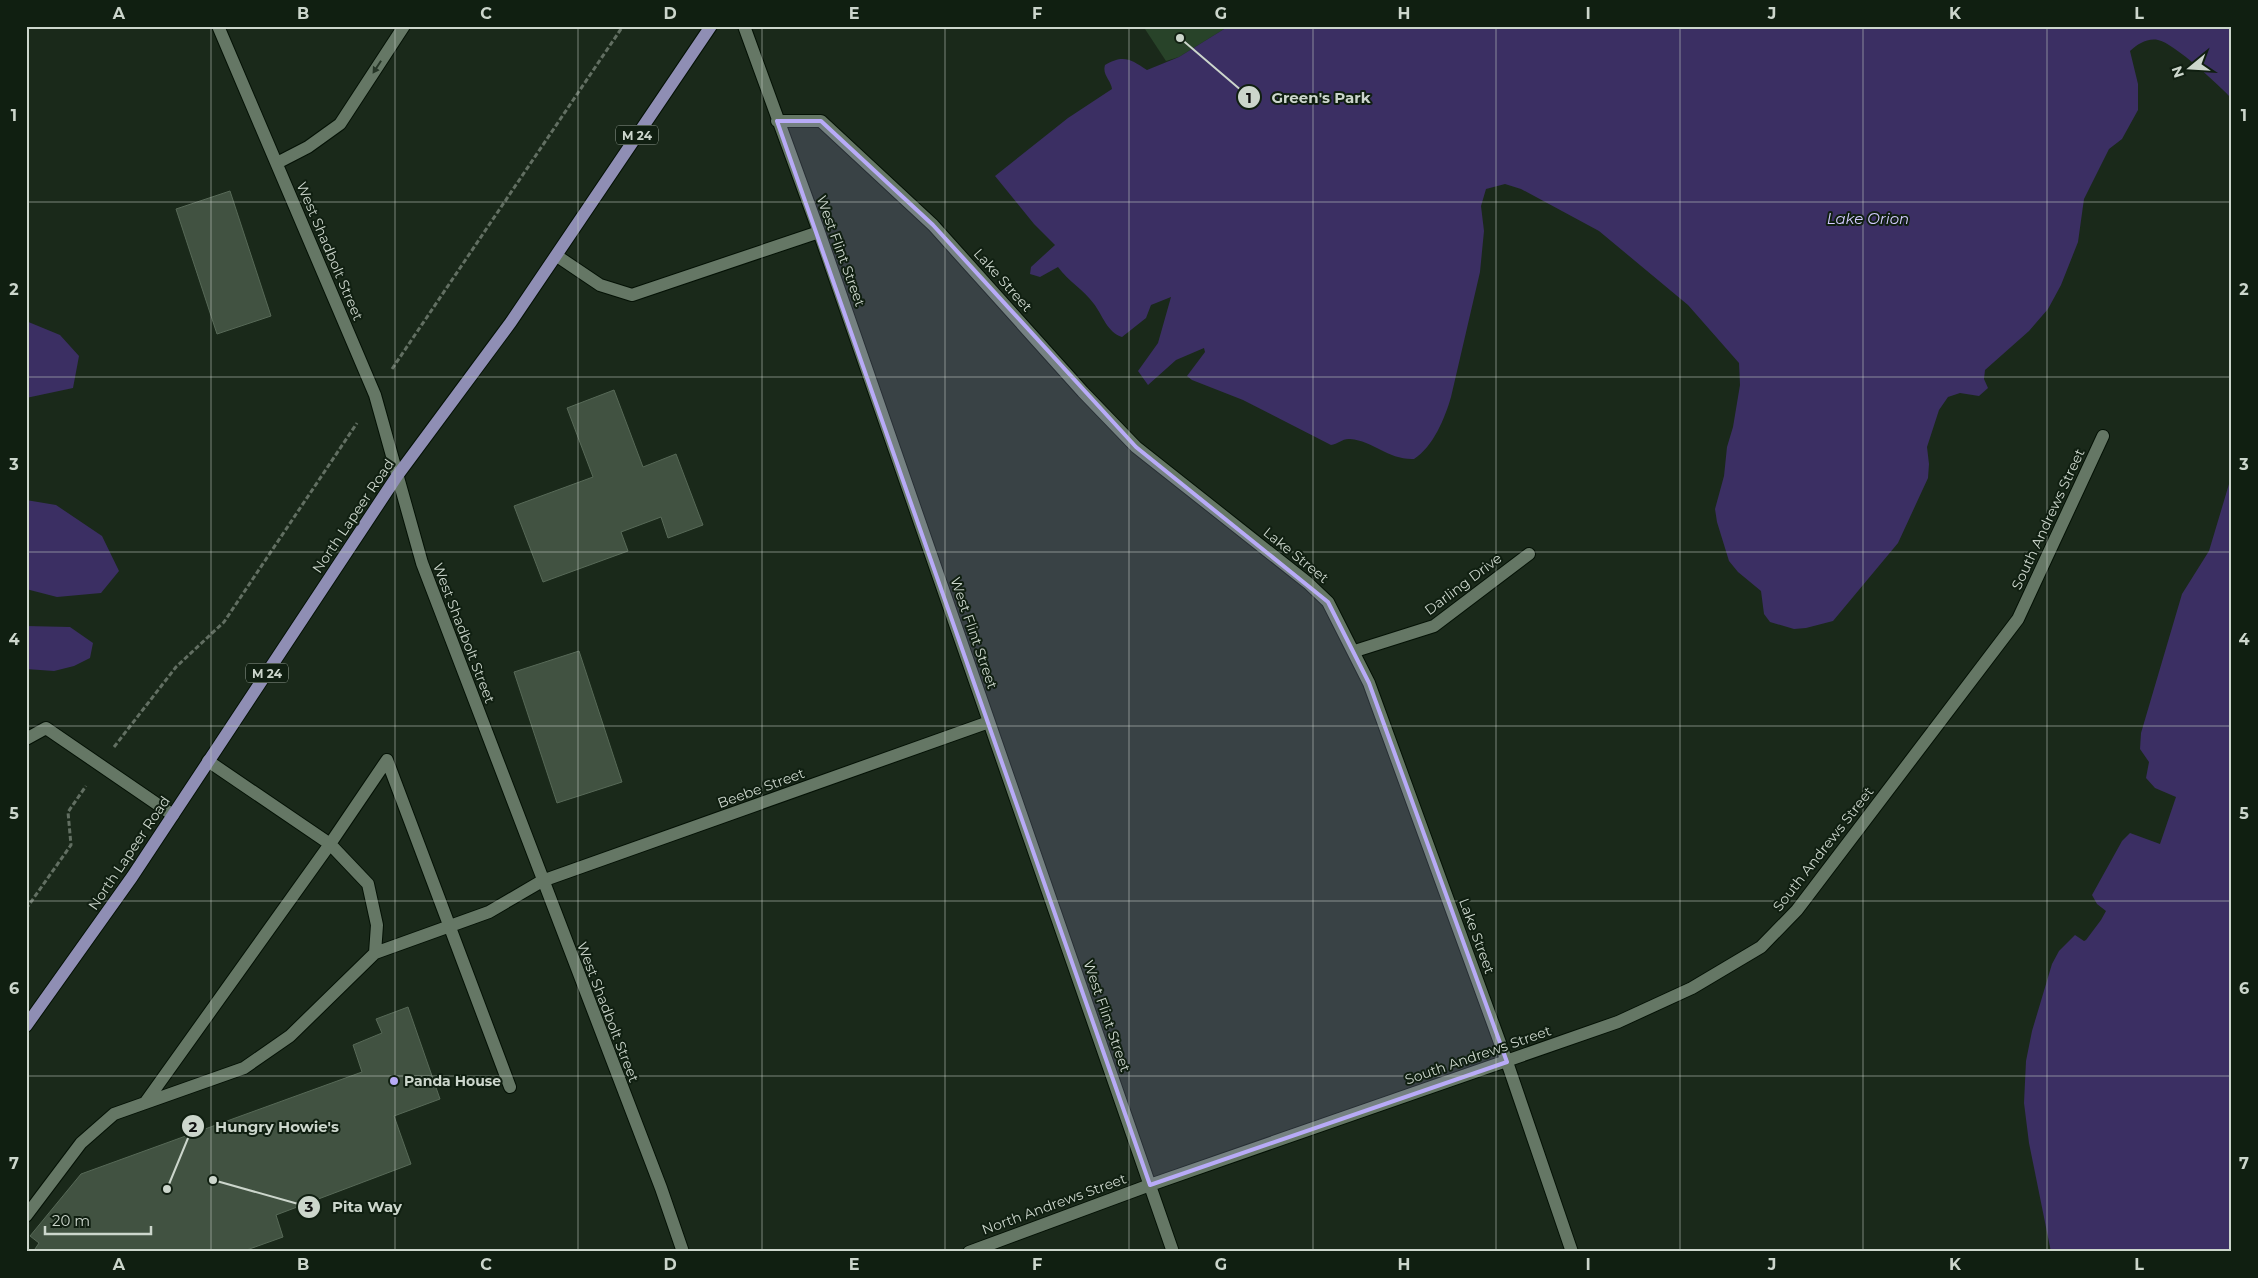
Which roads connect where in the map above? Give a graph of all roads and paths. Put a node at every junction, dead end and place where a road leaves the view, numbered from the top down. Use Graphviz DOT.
graph roads {
  1 [pos="218,26"];
  2 [pos="404,26"];
  3 [pos="623,26"];
  4 [pos="711,26"];
  5 [pos="744,26"];
  6 [pos="777,121"];
  7 [pos="277,164"];
  8 [pos="819,232"];
  9 [pos="557,256"];
  10 [pos="374,395"];
  11 [pos="2102,436"];
  12 [pos="397,476"];
  13 [pos="1529,554"];
  14 [pos="1355,651"];
  15 [pos="989,722"];
  16 [pos="26,739"];
  17 [pos="208,761"];
  18 [pos="101,765"];
  19 [pos="173,815"];
  20 [pos="330,844"];
  21 [pos="542,881"];
  22 [pos="26,909"];
  23 [pos="450,926"];
  24 [pos="375,953"];
  25 [pos="26,1026"];
  26 [pos="1507,1062"];
  27 [pos="510,1087"];
  28 [pos="145,1103"];
  29 [pos="1150,1185"];
  30 [pos="26,1216"];
  31 [pos="682,1252"];
  32 [pos="969,1252"];
  33 [pos="1173,1252"];
  34 [pos="1572,1252"];
  1 -- 7 [label="street, West Shadbolt Street"];
  2 -- 7 [label="street, one-way"];
  3 -- 10 [label="path"];
  4 -- 9 [label="main road, North Lapeer Road / M 24"];
  5 -- 6 [label="street, West Flint Street"];
  6 -- 8 [label="street, West Flint Street"];
  6 -- 14 [label="street, Lake Street"];
  7 -- 10 [label="street, West Shadbolt Street"];
  8 -- 9 [label="street"];
  8 -- 15 [label="street, West Flint Street"];
  9 -- 12 [label="main road, North Lapeer Road / M 24"];
  10 -- 12 [label="street, West Shadbolt Street"];
  10 -- 18 [label="path"];
  11 -- 26 [label="street, South Andrews Street"];
  12 -- 17 [label="main road, North Lapeer Road / M 24"];
  12 -- 21 [label="street, West Shadbolt Street"];
  13 -- 14 [label="street, Darling Drive"];
  14 -- 26 [label="street, Lake Street"];
  15 -- 21 [label="street, Beebe Street"];
  15 -- 29 [label="street, West Flint Street"];
  16 -- 18 [label="street"];
  17 -- 19 [label="main road, North Lapeer Road / M 24"];
  17 -- 20 [label="street"];
  18 -- 19 [label="street"];
  18 -- 22 [label="path"];
  19 -- 25 [label="main road, North Lapeer Road / M 24"];
  20 -- 23 [label="street"];
  20 -- 24 [label="street"];
  20 -- 28 [label="street"];
  21 -- 23 [label="street, Beebe Street"];
  21 -- 31 [label="street, West Shadbolt Street"];
  23 -- 24 [label="street, Beebe Street"];
  23 -- 27 [label="street"];
  24 -- 28 [label="street"];
  26 -- 29 [label="street, South Andrews Street"];
  26 -- 34 [label="street, Lake Street"];
  28 -- 30 [label="street"];
  29 -- 32 [label="street, North Andrews Street"];
  29 -- 33 [label="street, West Flint Street"];
}
